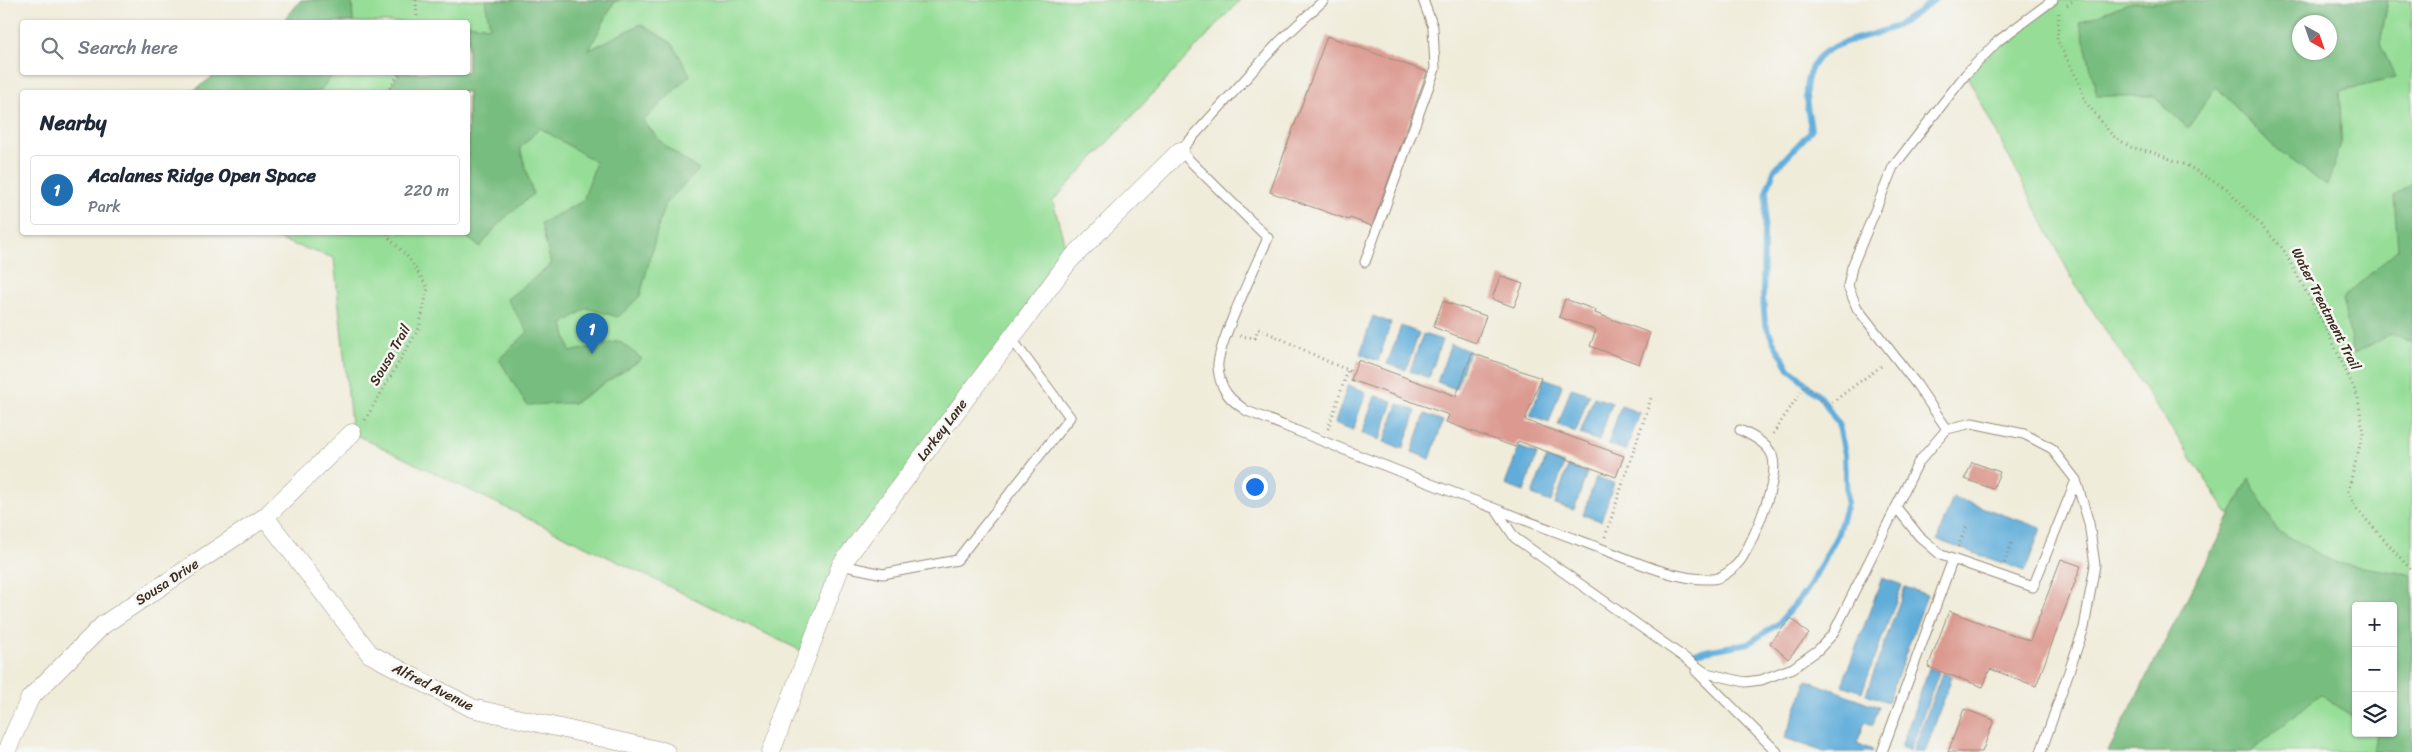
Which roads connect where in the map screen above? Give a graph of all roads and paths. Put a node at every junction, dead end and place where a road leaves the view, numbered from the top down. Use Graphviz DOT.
graph roads {
  1 [pos="416,0"];
  2 [pos="1324,0"];
  3 [pos="1423,0"];
  4 [pos="2053,0"];
  5 [pos="2074,0"];
  6 [pos="417,20"];
  7 [pos="398,75"];
  8 [pos="388,90"];
  9 [pos="1180,151"];
  10 [pos="389,235"];
  11 [pos="1365,262"];
  12 [pos="1227,334"];
  13 [pos="1011,338"];
  14 [pos="1894,356"];
  15 [pos="1348,370"];
  16 [pos="1354,372"];
  17 [pos="1651,398"];
  18 [pos="1947,429"];
  19 [pos="1740,430"];
  20 [pos="352,432"];
  21 [pos="1323,442"];
  22 [pos="1765,447"];
  23 [pos="2076,480"];
  24 [pos="1896,508"];
  25 [pos="1496,509"];
  26 [pos="265,518"];
  27 [pos="1967,526"];
  28 [pos="2012,542"];
  29 [pos="1601,548"];
  30 [pos="1953,559"];
  31 [pos="841,565"];
  32 [pos="2412,571"];
  33 [pos="2000,576"];
  34 [pos="1686,660"];
  35 [pos="6,752"];
  36 [pos="666,752"];
  37 [pos="771,752"];
  38 [pos="1777,752"];
  39 [pos="1882,752"];
  40 [pos="2041,752"];
  1 -- 6 [label="path"];
  2 -- 9 [label="lane"];
  3 -- 11 [label="lane"];
  4 -- 14 [label="lane"];
  5 -- 32 [label="path, Water Treatment Trail"];
  7 -- 8 [label="path"];
  9 -- 12 [label="lane"];
  9 -- 13 [label="street, Larkey Lane"];
  10 -- 20 [label="path, Sousa Trail"];
  12 -- 15 [label="path"];
  12 -- 21 [label="lane"];
  13 -- 31 [label="street, Larkey Lane"];
  13 -- 31 [label="lane"];
  14 -- 18 [label="lane"];
  14 -- 22 [label="path"];
  15 -- 16 [label="path"];
  15 -- 21 [label="path"];
  17 -- 29 [label="path"];
  18 -- 23 [label="lane"];
  18 -- 24 [label="lane"];
  19 -- 22 [label="lane"];
  20 -- 26 [label="street, Sousa Drive"];
  21 -- 25 [label="lane"];
  22 -- 29 [label="lane"];
  23 -- 33 [label="lane"];
  23 -- 40 [label="lane"];
  24 -- 30 [label="lane"];
  24 -- 34 [label="lane"];
  25 -- 29 [label="lane"];
  25 -- 34 [label="lane"];
  26 -- 35 [label="street, Sousa Drive"];
  26 -- 36 [label="street, Alfred Avenue"];
  27 -- 30 [label="path"];
  28 -- 33 [label="path"];
  30 -- 33 [label="lane"];
  30 -- 39 [label="lane"];
  31 -- 37 [label="street, Larkey Lane"];
  34 -- 38 [label="lane"];
}
